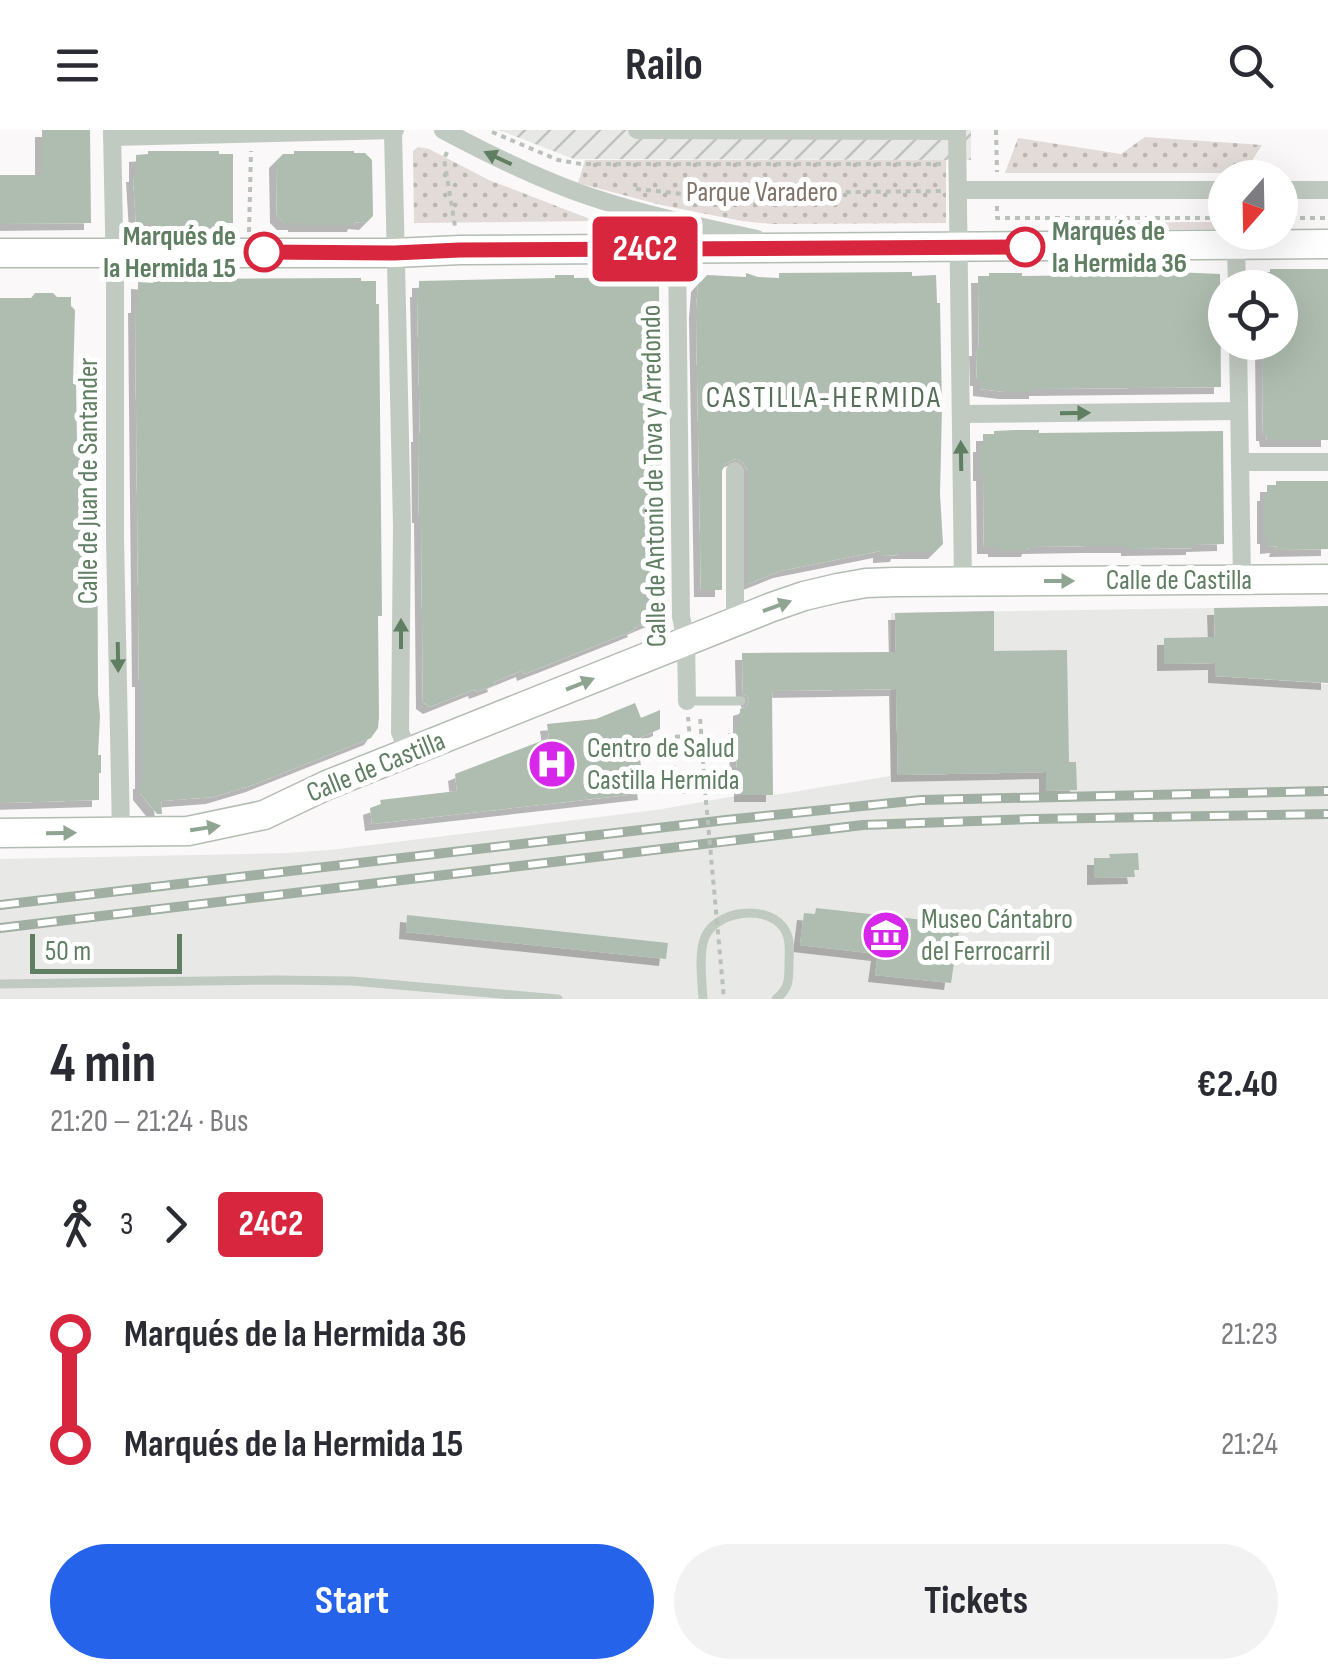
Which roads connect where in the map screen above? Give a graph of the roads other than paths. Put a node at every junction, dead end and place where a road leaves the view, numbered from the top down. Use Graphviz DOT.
graph roads {
  1 [pos="637,130"];
  2 [pos="672,130"];
  3 [pos="958,130"];
  4 [pos="394,131"];
  5 [pos="112,133"];
  6 [pos="448,133"];
  7 [pos="958,190"];
  8 [pos="1208,190"];
  9 [pos="1298,190"];
  10 [pos="1328,190"];
  11 [pos="1298,244"];
  12 [pos="1328,244"];
  13 [pos="1208,245"];
  14 [pos="677,248"];
  15 [pos="798,248"];
  16 [pos="958,248"];
  17 [pos="115,252"];
  18 [pos="394,253"];
  19 [pos="0,254"];
  20 [pos="1238,360"];
  21 [pos="1239,412"];
  22 [pos="961,414"];
  23 [pos="1240,462"];
  24 [pos="1328,462"];
  25 [pos="735,471"];
  26 [pos="1242,580"];
  27 [pos="1328,580"];
  28 [pos="962,582"];
  29 [pos="736,621"];
  30 [pos="686,640"];
  31 [pos="693,701"];
  32 [pos="741,701"];
  33 [pos="410,753"];
  34 [pos="121,832"];
  35 [pos="0,833"];
  36 [pos="0,984"];
  37 [pos="558,999"];
  38 [pos="703,999"];
  39 [pos="776,999"];
  1 -- 2 [label="street"];
  2 -- 3 [label="street"];
  3 -- 7 [label="street"];
  4 -- 5 [label="street"];
  4 -- 18 [label="street"];
  5 -- 17 [label="street, Calle de Juan de Santander"];
  15 -- 6 [label="street, one-way"];
  7 -- 8 [label="street"];
  7 -- 16 [label="street"];
  9 -- 10 [label="street"];
  11 -- 12 [label="main road"];
  13 -- 16 [label="main road"];
  14 -- 15 [label="main road"];
  14 -- 18 [label="main road"];
  14 -- 30 [label="street, Calle de Antonio de Tova y Arredondo"];
  15 -- 16 [label="main road"];
  16 -- 22 [label="street"];
  17 -- 18 [label="main road"];
  17 -- 19 [label="main road"];
  17 -- 34 [label="street, Calle de Juan de Santander, one-way"];
  33 -- 18 [label="street, one-way"];
  20 -- 21 [label="street"];
  22 -- 21 [label="street, one-way"];
  21 -- 23 [label="street"];
  28 -- 22 [label="street, one-way"];
  23 -- 24 [label="street"];
  23 -- 26 [label="street"];
  25 -- 29 [label="street"];
  26 -- 27 [label="main road, Calle de Castilla"];
  28 -- 26 [label="main road, Calle de Castilla, one-way"];
  29 -- 28 [label="main road, Calle de Castilla, one-way"];
  29 -- 30 [label="main road, Calle de Castilla"];
  30 -- 31 [label="street, Calle de Antonio de Tova y Arredondo"];
  33 -- 30 [label="main road, Calle de Castilla, one-way"];
  31 -- 32 [label="lane"];
  34 -- 33 [label="main road, Calle de Castilla, one-way"];
  35 -- 34 [label="main road, Calle de Castilla, one-way"];
  36 -- 37 [label="lane"];
  38 -- 39 [label="lane"];
}
